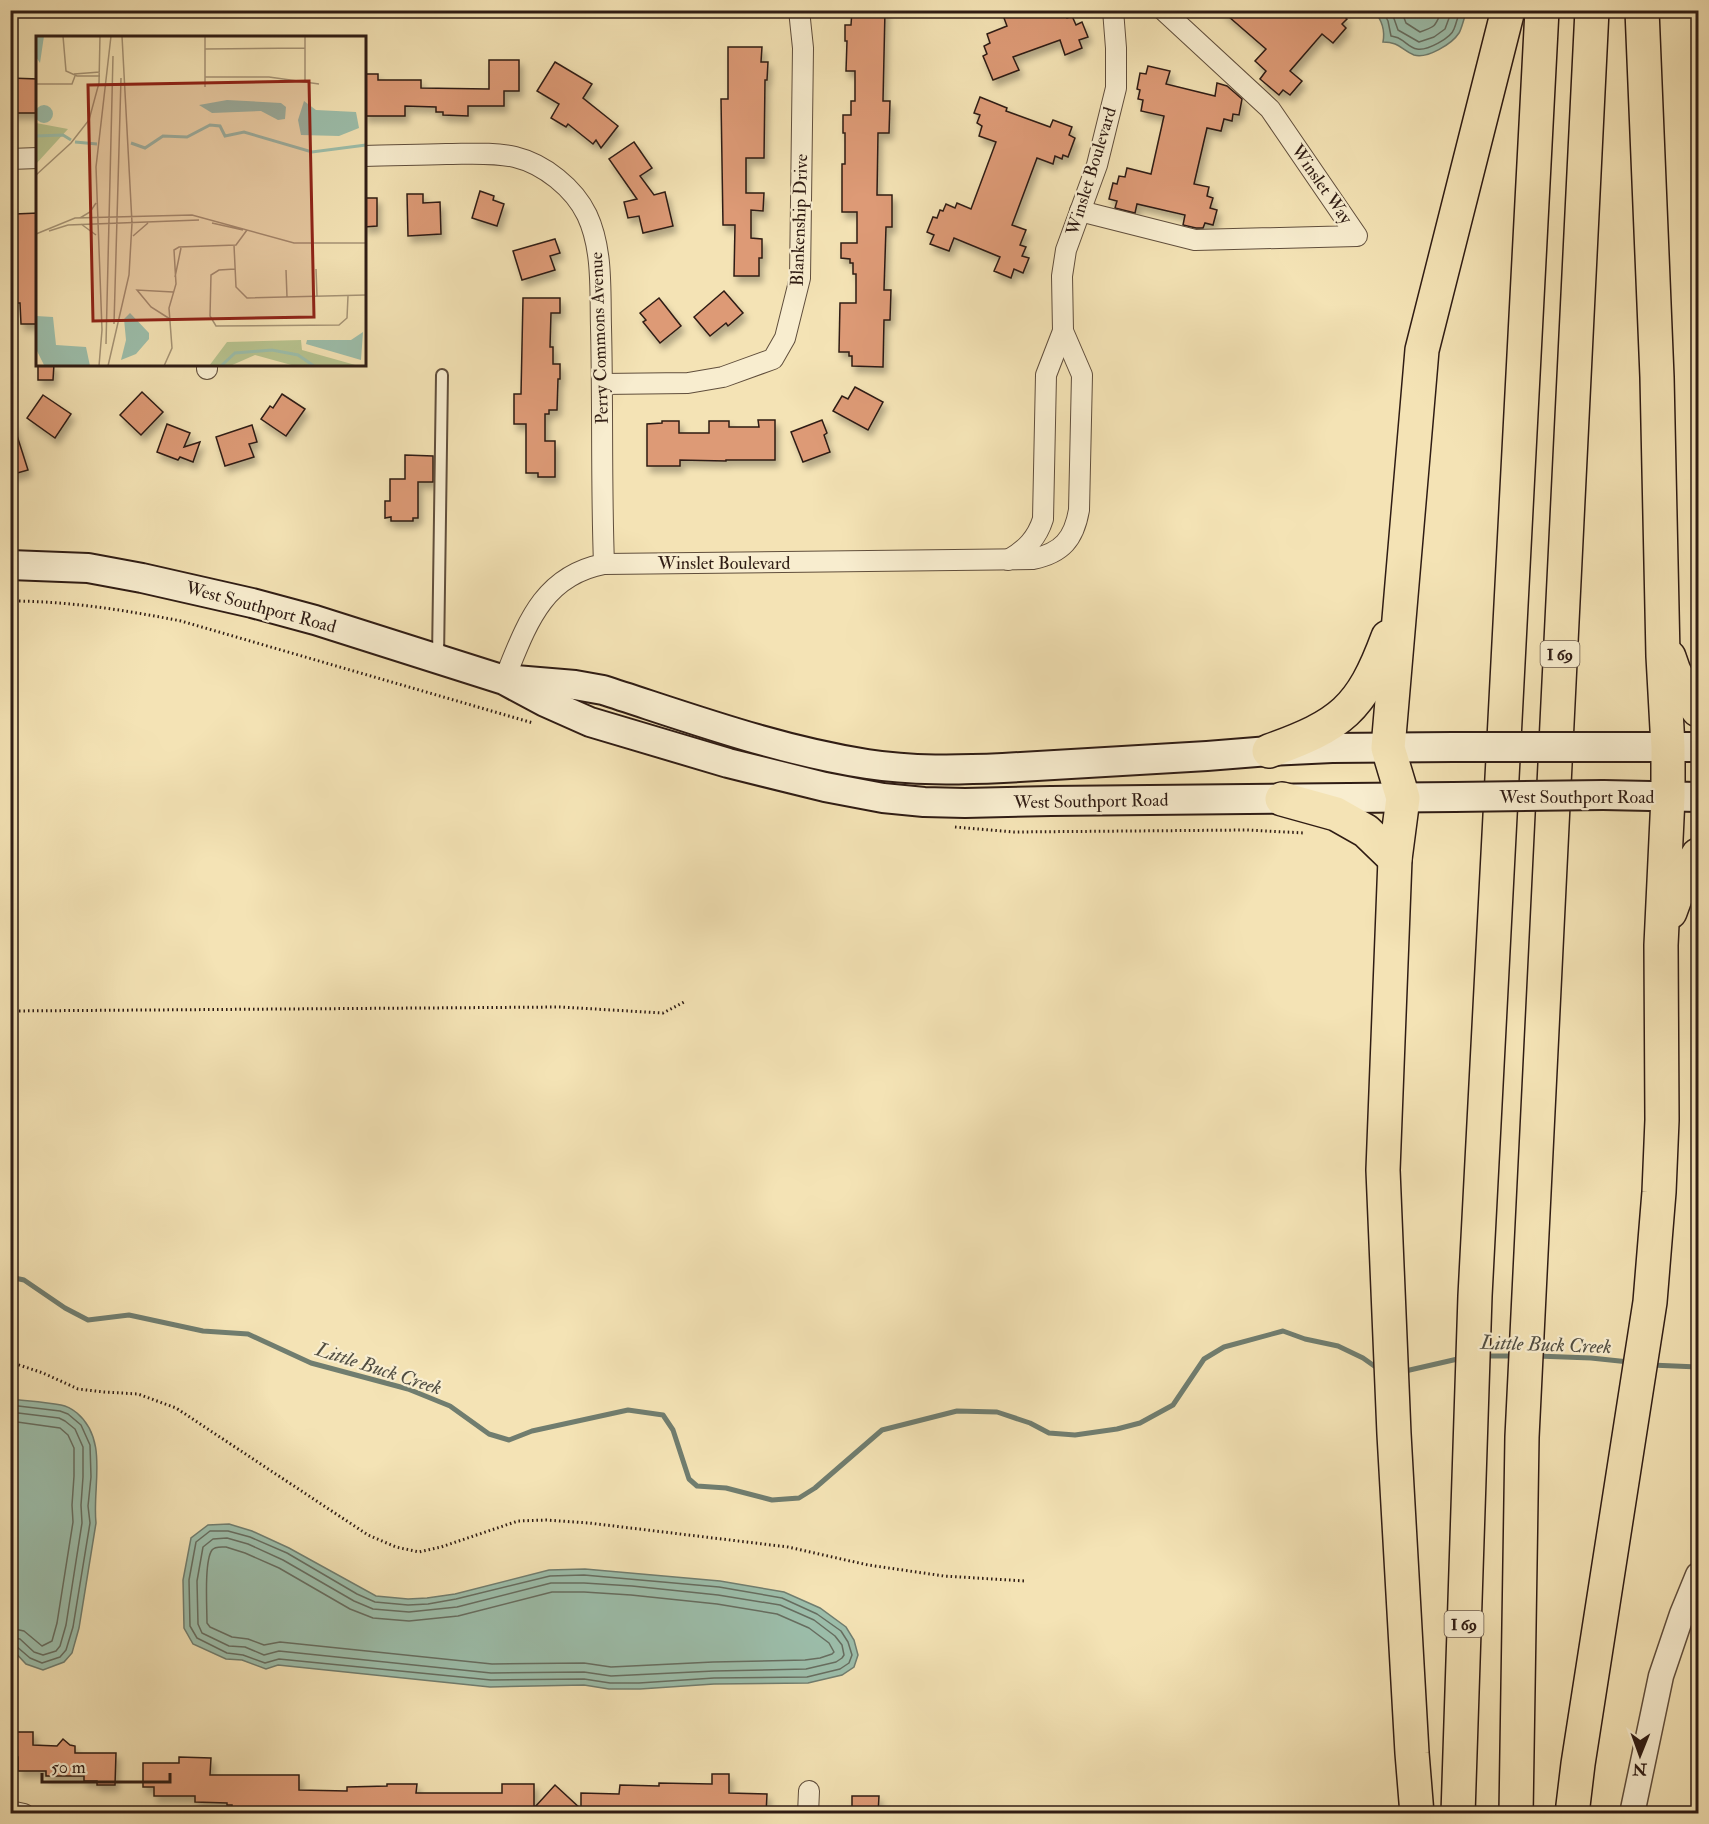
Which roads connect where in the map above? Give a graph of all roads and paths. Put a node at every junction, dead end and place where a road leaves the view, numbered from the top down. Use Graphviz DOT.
graph roads {
  1 [pos="800,10"];
  2 [pos="1113,10"];
  3 [pos="1164,10"];
  4 [pos="1508,10"];
  5 [pos="1542,10"];
  6 [pos="1592,10"];
  7 [pos="1642,10"];
  8 [pos="366,156"];
  9 [pos="10,159"];
  10 [pos="36,159"];
  11 [pos="1080,211"];
  12 [pos="1063,331"];
  13 [pos="442,375"];
  14 [pos="602,384"];
  15 [pos="1007,560"];
  16 [pos="604,564"];
  17 [pos="10,565"];
  18 [pos="1402,592"];
  19 [pos="1663,627"];
  20 [pos="438,658"];
  21 [pos="504,680"];
  22 [pos="1698,710"];
  23 [pos="1683,747"];
  24 [pos="1388,748"];
  25 [pos="1269,751"];
  26 [pos="1683,797"];
  27 [pos="1403,798"];
  28 [pos="1282,799"];
  29 [pos="1698,855"];
  30 [pos="1395,859"];
  31 [pos="1661,945"];
  32 [pos="686,1001"];
  33 [pos="10,1011"];
  34 [pos="10,1362"];
  35 [pos="1698,1575"];
  36 [pos="1024,1581"];
  37 [pos="809,1791"];
  38 [pos="10,1811"];
  39 [pos="24,1814"];
  40 [pos="808,1814"];
  41 [pos="1417,1814"];
  42 [pos="1458,1814"];
  43 [pos="1516,1814"];
  44 [pos="1572,1814"];
  45 [pos="1632,1814"];
  1 -- 14 [label="street, Blankenship Drive"];
  2 -- 11 [label="street, Winslet Boulevard"];
  3 -- 11 [label="street, Winslet Way"];
  4 -- 18 [label="highway"];
  5 -- 42 [label="highway, I 69"];
  6 -- 43 [label="highway, I 69"];
  7 -- 19 [label="highway"];
  8 -- 14 [label="street, Perry Commons Avenue"];
  9 -- 10 [label="street"];
  11 -- 12 [label="street, Winslet Boulevard"];
  12 -- 15 [label="street, Winslet Boulevard"];
  12 -- 15 [label="street, Winslet Boulevard"];
  13 -- 20 [label="lane"];
  14 -- 16 [label="street, Perry Commons Avenue"];
  15 -- 16 [label="street, Winslet Boulevard"];
  16 -- 21 [label="street, Winslet Boulevard"];
  17 -- 20 [label="main road, West Southport Road"];
  18 -- 24 [label="highway"];
  18 -- 25 [label="highway"];
  19 -- 22 [label="highway"];
  19 -- 23 [label="highway"];
  20 -- 21 [label="main road, West Southport Road"];
  21 -- 25 [label="main road, West Southport Road"];
  21 -- 28 [label="main road, West Southport Road"];
  23 -- 24 [label="main road, West Southport Road, bridge"];
  23 -- 26 [label="highway"];
  24 -- 25 [label="main road, West Southport Road"];
  24 -- 27 [label="highway"];
  26 -- 27 [label="main road, West Southport Road, bridge"];
  26 -- 31 [label="highway"];
  27 -- 28 [label="main road, West Southport Road"];
  27 -- 30 [label="highway"];
  28 -- 30 [label="highway"];
  29 -- 31 [label="highway"];
  30 -- 41 [label="highway"];
  31 -- 44 [label="highway"];
  32 -- 33 [label="path"];
  34 -- 36 [label="path"];
  35 -- 45 [label="street"];
  37 -- 40 [label="street"];
  38 -- 39 [label="street"];
}
